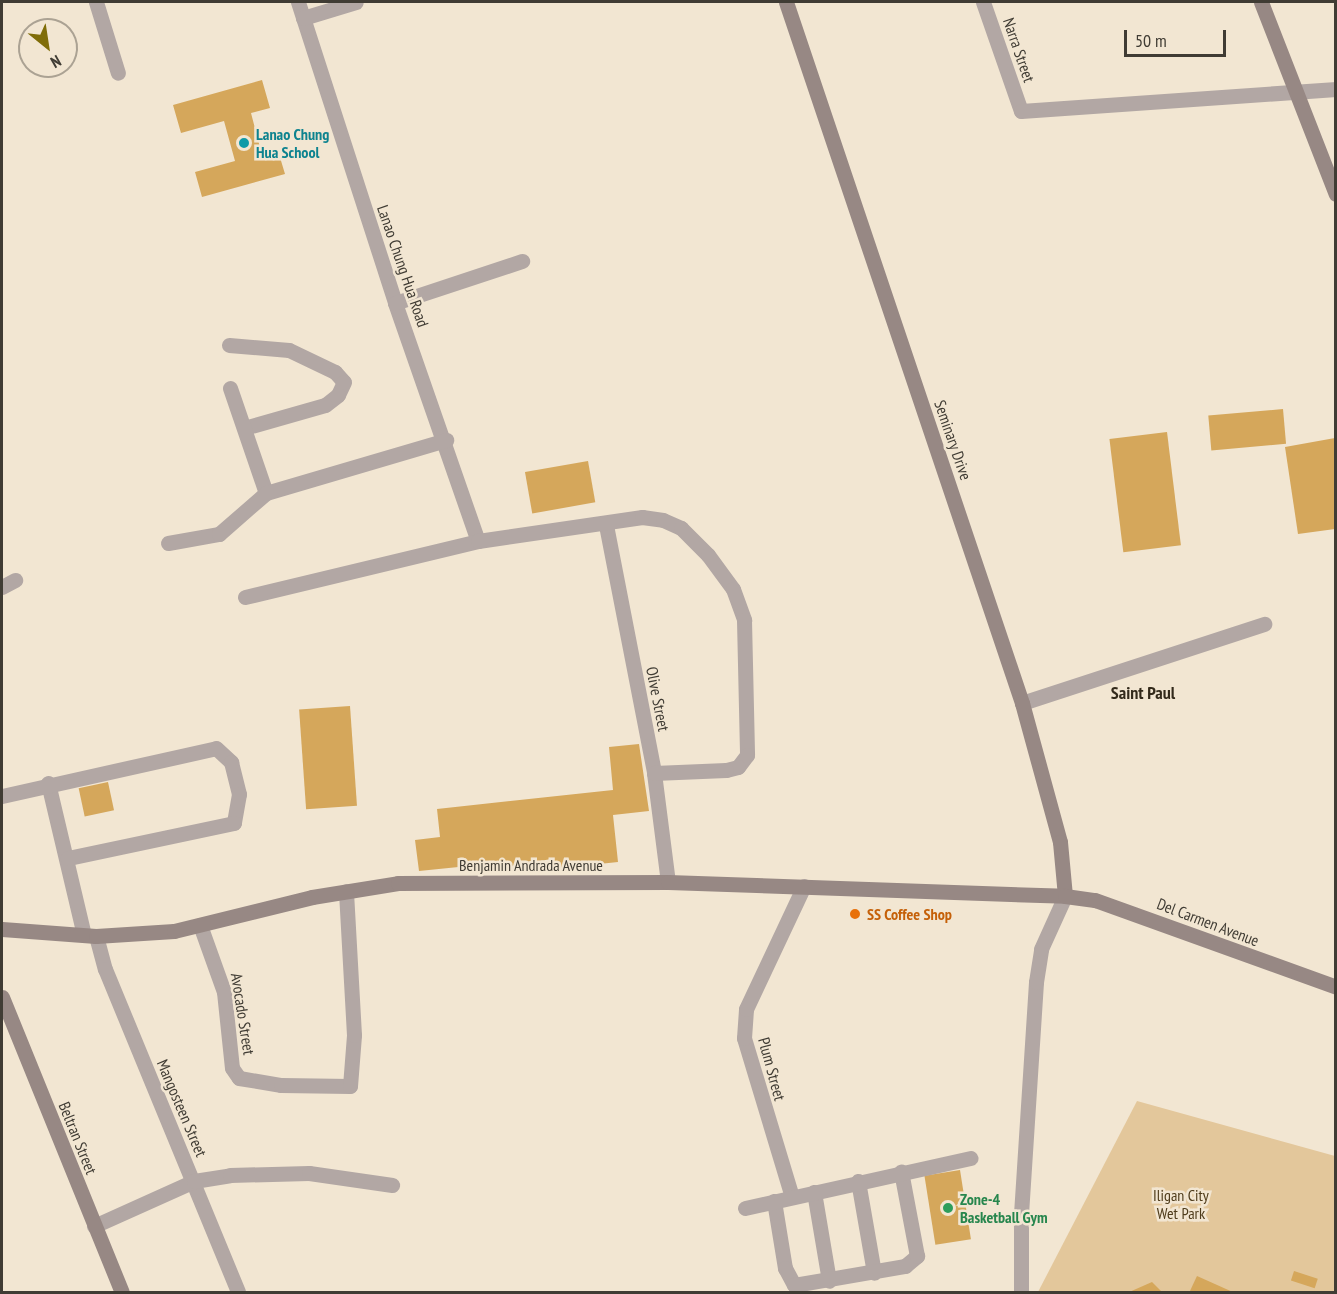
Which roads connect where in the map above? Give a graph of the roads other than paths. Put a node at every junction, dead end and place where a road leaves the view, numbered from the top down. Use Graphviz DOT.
graph roads {
  1 [pos="96,2"];
  2 [pos="298,2"];
  3 [pos="356,2"];
  4 [pos="786,2"];
  5 [pos="983,2"];
  6 [pos="1261,2"];
  7 [pos="303,18"];
  8 [pos="118,73"];
  9 [pos="1335,89"];
  10 [pos="1297,92"];
  11 [pos="1335,194"];
  12 [pos="522,261"];
  13 [pos="395,303"];
  14 [pos="229,345"];
  15 [pos="230,388"];
  16 [pos="244,428"];
  17 [pos="446,440"];
  18 [pos="266,493"];
  19 [pos="606,525"];
  20 [pos="478,541"];
  21 [pos="168,543"];
  22 [pos="246,597"];
  23 [pos="1264,624"];
  24 [pos="1022,703"];
  25 [pos="654,773"];
  26 [pos="48,783"];
  27 [pos="2,796"];
  28 [pos="68,858"];
  29 [pos="668,882"];
  30 [pos="804,886"];
  31 [pos="346,891"];
  32 [pos="1065,896"];
  33 [pos="200,926"];
  34 [pos="2,930"];
  35 [pos="90,935"];
  36 [pos="1335,987"];
  37 [pos="2,997"];
  38 [pos="971,1158"];
  39 [pos="901,1171"];
  40 [pos="194,1181"];
  41 [pos="858,1181"];
  42 [pos="392,1185"];
  43 [pos="814,1192"];
  44 [pos="792,1197"];
  45 [pos="774,1201"];
  46 [pos="745,1208"];
  47 [pos="94,1226"];
  48 [pos="874,1273"];
  49 [pos="829,1281"];
  50 [pos="122,1293"];
  51 [pos="238,1293"];
  52 [pos="1021,1293"];
  1 -- 8 [label="street"];
  2 -- 7 [label="street, Lanao Chung Hua Road"];
  3 -- 7 [label="street"];
  4 -- 24 [label="street, Seminary Drive"];
  5 -- 10 [label="street, Narra Street"];
  6 -- 10 [label="street"];
  7 -- 13 [label="street, Lanao Chung Hua Road"];
  9 -- 10 [label="street"];
  10 -- 11 [label="street"];
  12 -- 13 [label="street"];
  13 -- 17 [label="street, Lanao Chung Hua Road"];
  14 -- 16 [label="street"];
  15 -- 16 [label="street"];
  16 -- 18 [label="street"];
  17 -- 18 [label="street"];
  17 -- 20 [label="street, Lanao Chung Hua Road"];
  18 -- 21 [label="street"];
  19 -- 20 [label="street"];
  19 -- 25 [label="street, Olive Street"];
  19 -- 25 [label="street"];
  20 -- 22 [label="street"];
  23 -- 24 [label="street"];
  24 -- 32 [label="street, Seminary Drive"];
  25 -- 29 [label="street, Olive Street"];
  26 -- 27 [label="street"];
  26 -- 28 [label="street, Mangosteen Street"];
  26 -- 28 [label="street"];
  28 -- 35 [label="street, Mangosteen Street"];
  29 -- 30 [label="street, Benjamin Andrada Avenue"];
  29 -- 31 [label="street, Benjamin Andrada Avenue"];
  30 -- 32 [label="street, Benjamin Andrada Avenue"];
  30 -- 44 [label="street, Plum Street"];
  31 -- 33 [label="street, Benjamin Andrada Avenue"];
  31 -- 33 [label="street, Avocado Street"];
  32 -- 36 [label="street, Del Carmen Avenue"];
  32 -- 52 [label="street"];
  33 -- 35 [label="street, Benjamin Andrada Avenue"];
  34 -- 35 [label="street, Benjamin Andrada Avenue"];
  35 -- 40 [label="street, Mangosteen Street"];
  37 -- 47 [label="street, Beltran Street"];
  38 -- 39 [label="street"];
  39 -- 41 [label="street"];
  39 -- 48 [label="street"];
  40 -- 42 [label="street"];
  40 -- 47 [label="street"];
  40 -- 51 [label="street, Mangosteen Street"];
  41 -- 43 [label="street"];
  41 -- 48 [label="street"];
  43 -- 44 [label="street"];
  43 -- 49 [label="street"];
  44 -- 45 [label="street"];
  45 -- 46 [label="street"];
  45 -- 49 [label="street"];
  47 -- 50 [label="street, Beltran Street"];
  48 -- 49 [label="street"];
}
